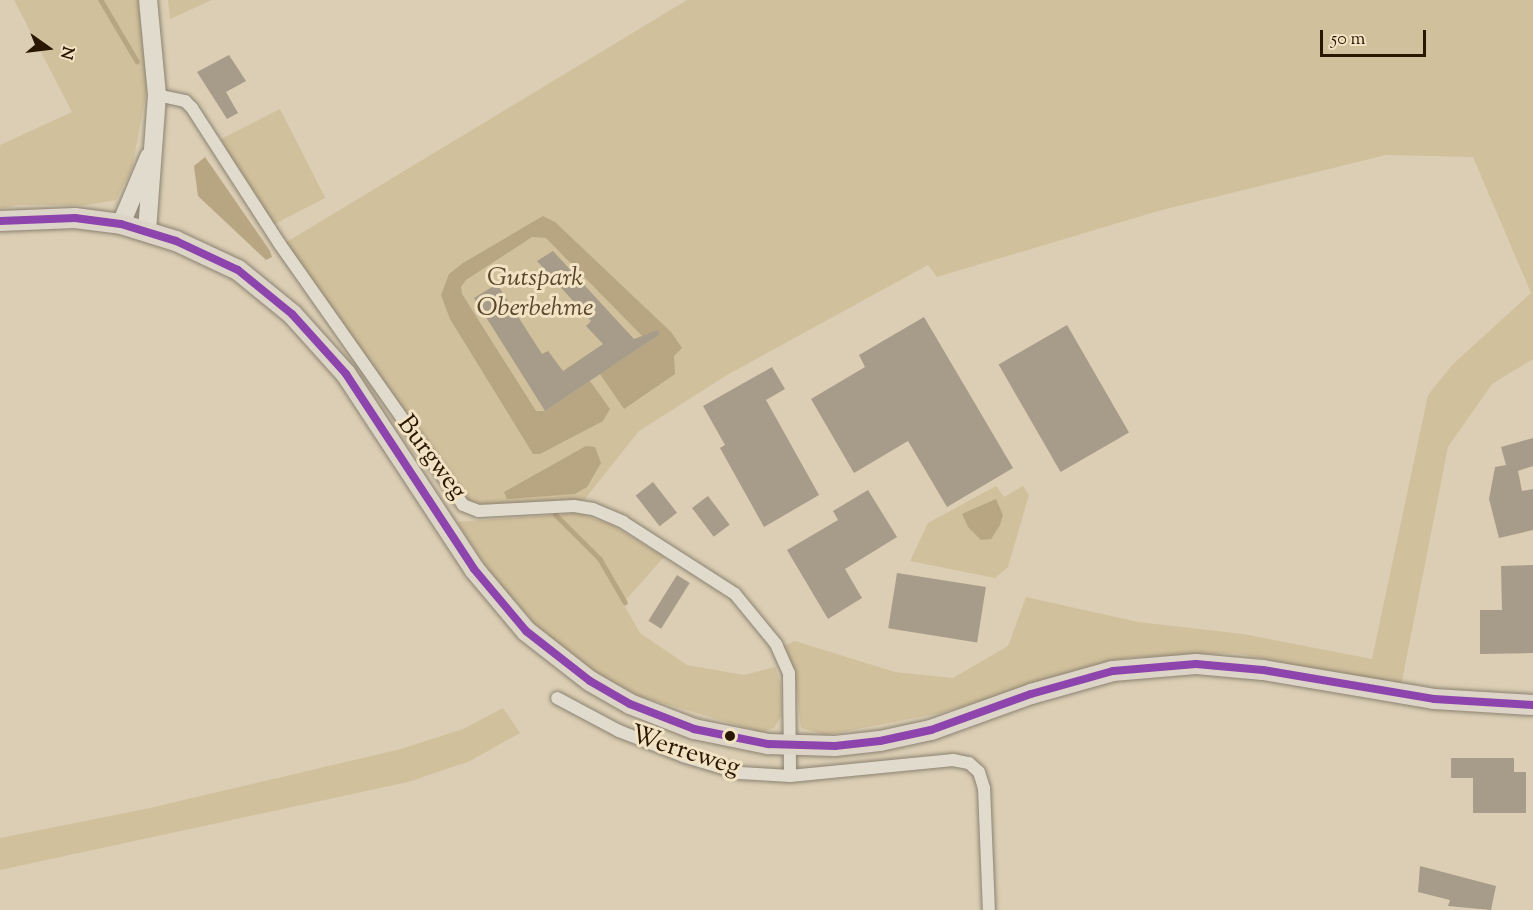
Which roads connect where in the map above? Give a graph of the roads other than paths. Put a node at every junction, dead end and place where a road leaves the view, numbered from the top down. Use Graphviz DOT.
graph roads {
  1 [pos="148,0"];
  2 [pos="164,96"];
  3 [pos="155,142"];
  4 [pos="0,221"];
  5 [pos="122,224"];
  6 [pos="147,231"];
  7 [pos="557,698"];
  8 [pos="1533,705"];
  9 [pos="790,745"];
  10 [pos="790,776"];
  11 [pos="990,910"];
  1 -- 2 [label="main road"];
  2 -- 3 [label="main road"];
  2 -- 9 [label="street, Burgweg"];
  3 -- 5 [label="main road"];
  3 -- 6 [label="main road"];
  4 -- 5 [label="main road"];
  5 -- 6 [label="main road"];
  6 -- 9 [label="main road"];
  7 -- 10 [label="street, Werreweg"];
  8 -- 9 [label="main road"];
  9 -- 10 [label="street"];
  10 -- 11 [label="street, Werreweg"];
}
